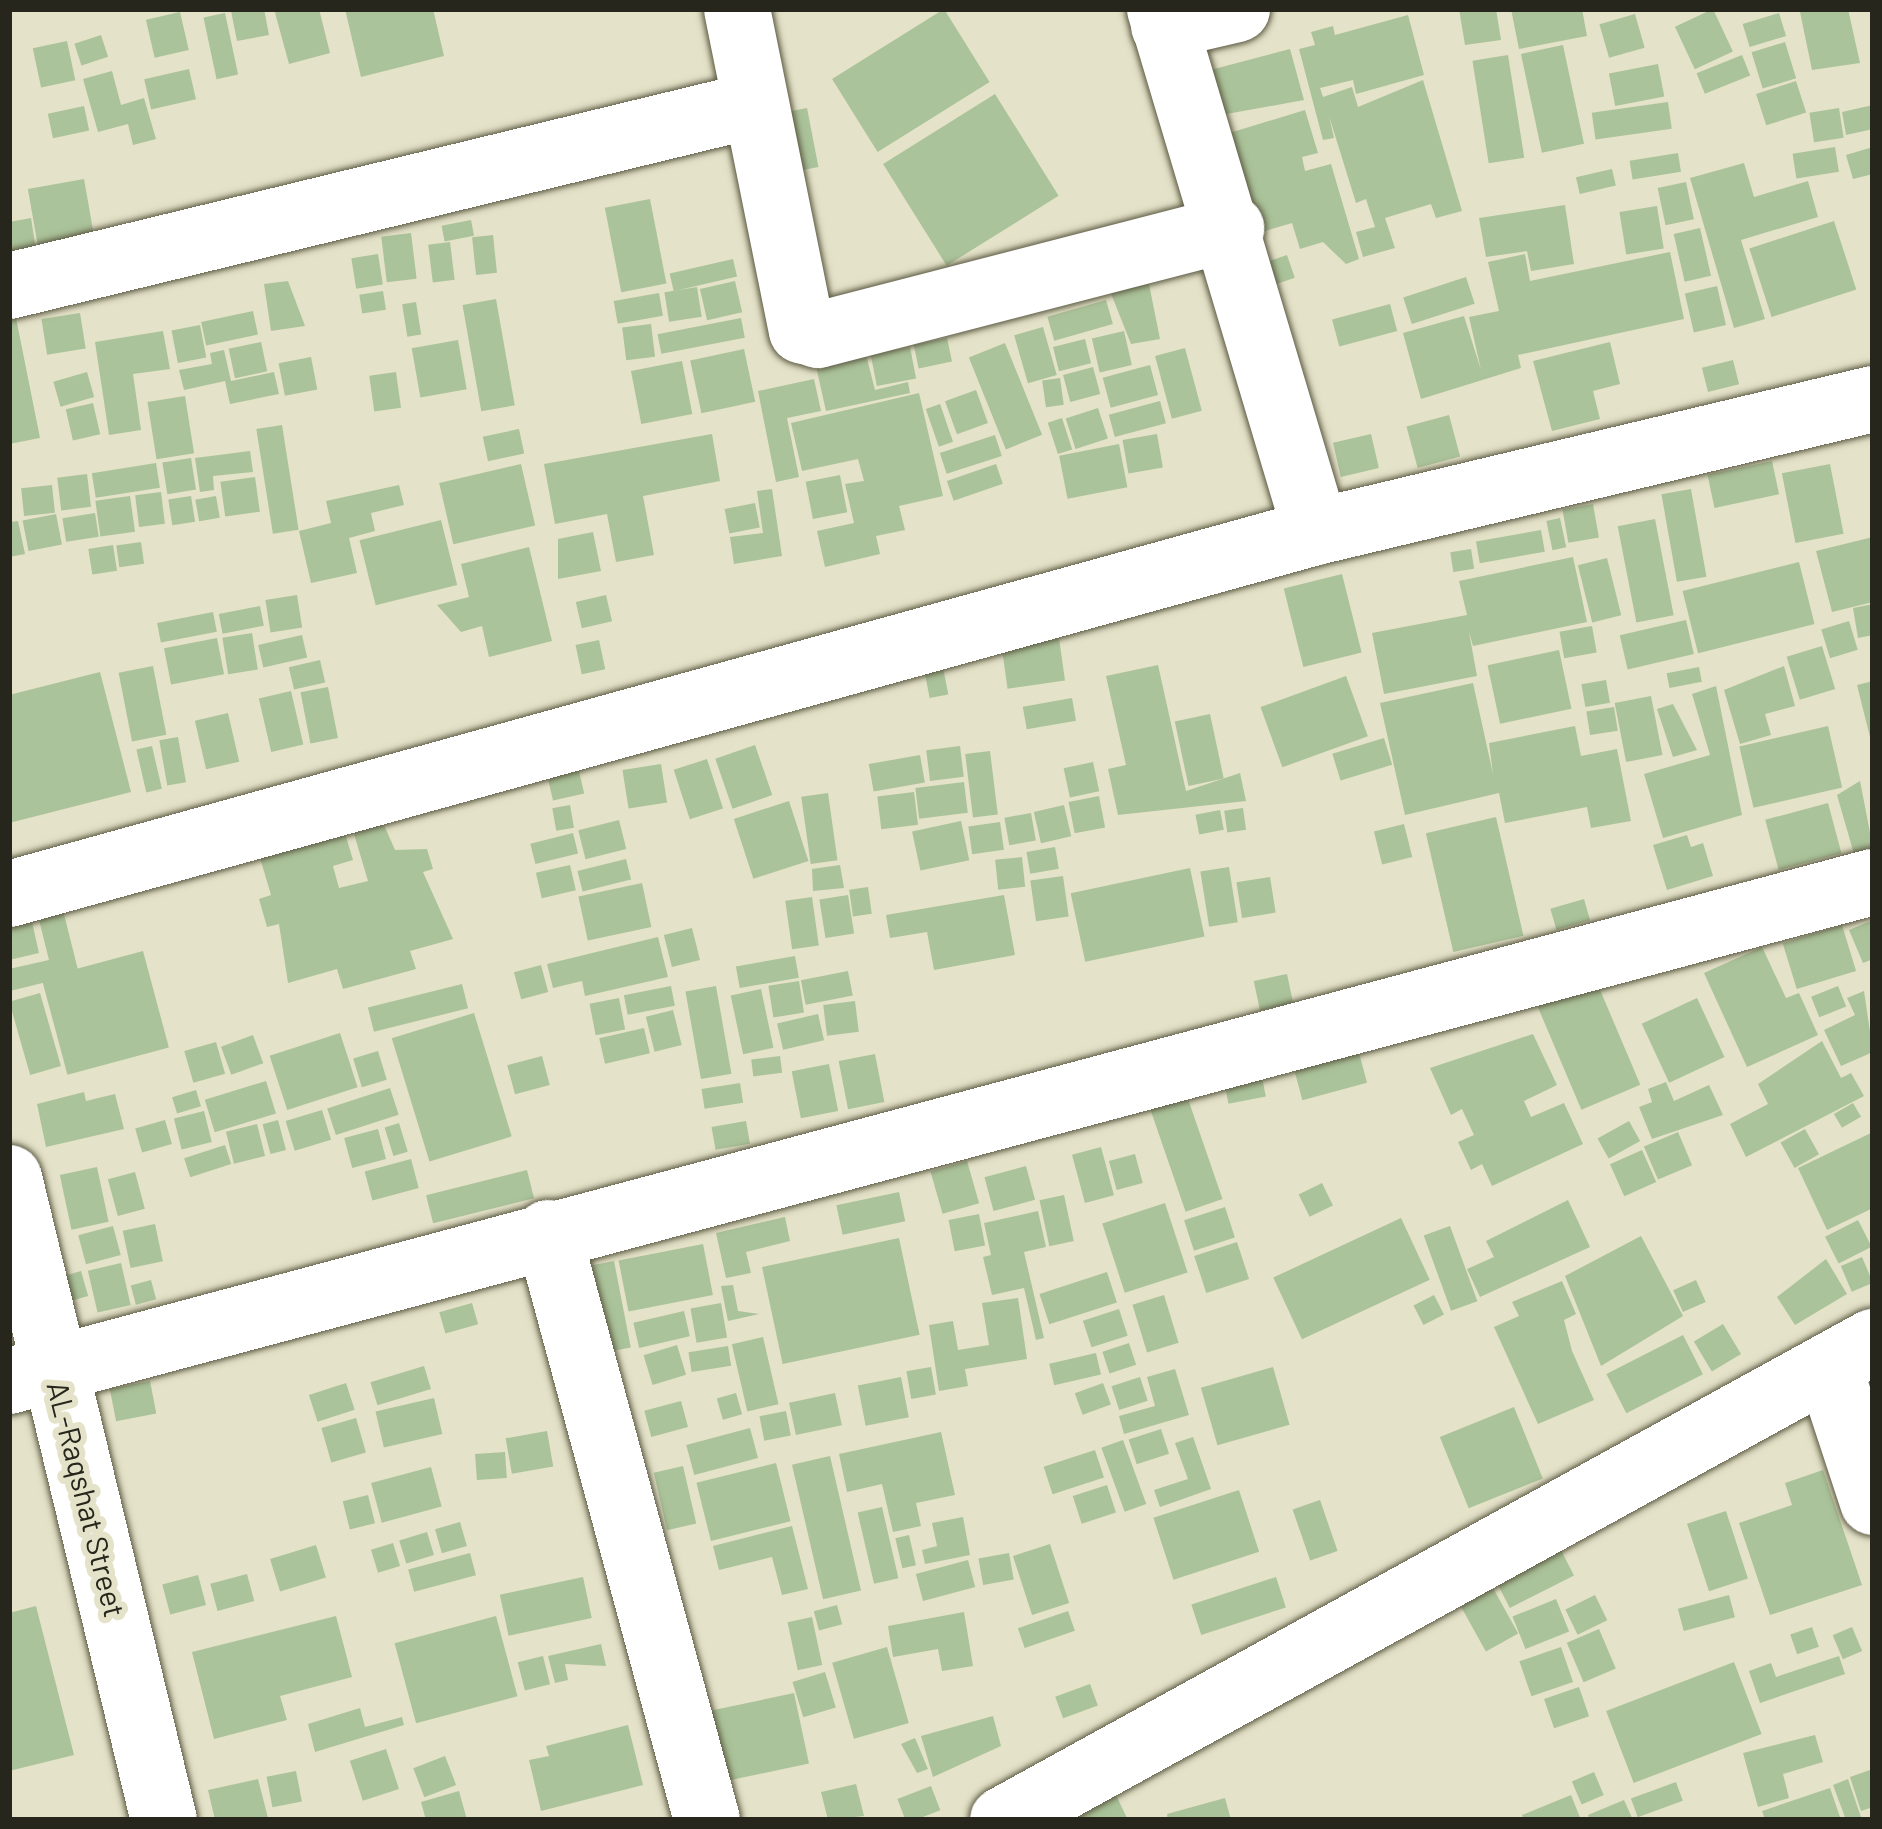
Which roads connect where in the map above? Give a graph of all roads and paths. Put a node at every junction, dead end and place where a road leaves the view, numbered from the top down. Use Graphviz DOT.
graph roads {
  1 [pos="737,9"];
  2 [pos="1237,9"];
  3 [pos="1162,17"];
  4 [pos="754,105"];
  5 [pos="1231,228"];
  6 [pos="9,286"];
  7 [pos="1873,399"];
  8 [pos="1316,532"];
  9 [pos="1873,882"];
  10 [pos="9,894"];
  11 [pos="9,1178"];
  12 [pos="548,1233"];
  13 [pos="1851,1355"];
  14 [pos="32,1375"];
  15 [pos="1873,1502"];
  16 [pos="164,1820"];
  17 [pos="707,1820"];
  18 [pos="1003,1820"];
  1 -- 4 [label="street"];
  2 -- 3 [label="street"];
  3 -- 5 [label="street"];
  4 -- 5 [label="street"];
  4 -- 6 [label="street"];
  5 -- 8 [label="street"];
  7 -- 8 [label="street"];
  8 -- 10 [label="street"];
  9 -- 12 [label="street"];
  11 -- 14 [label="street, AL-Raqshat Street"];
  12 -- 14 [label="street"];
  12 -- 17 [label="street"];
  13 -- 15 [label="street"];
  13 -- 18 [label="street"];
  14 -- 16 [label="street, AL-Raqshat Street"];
}
